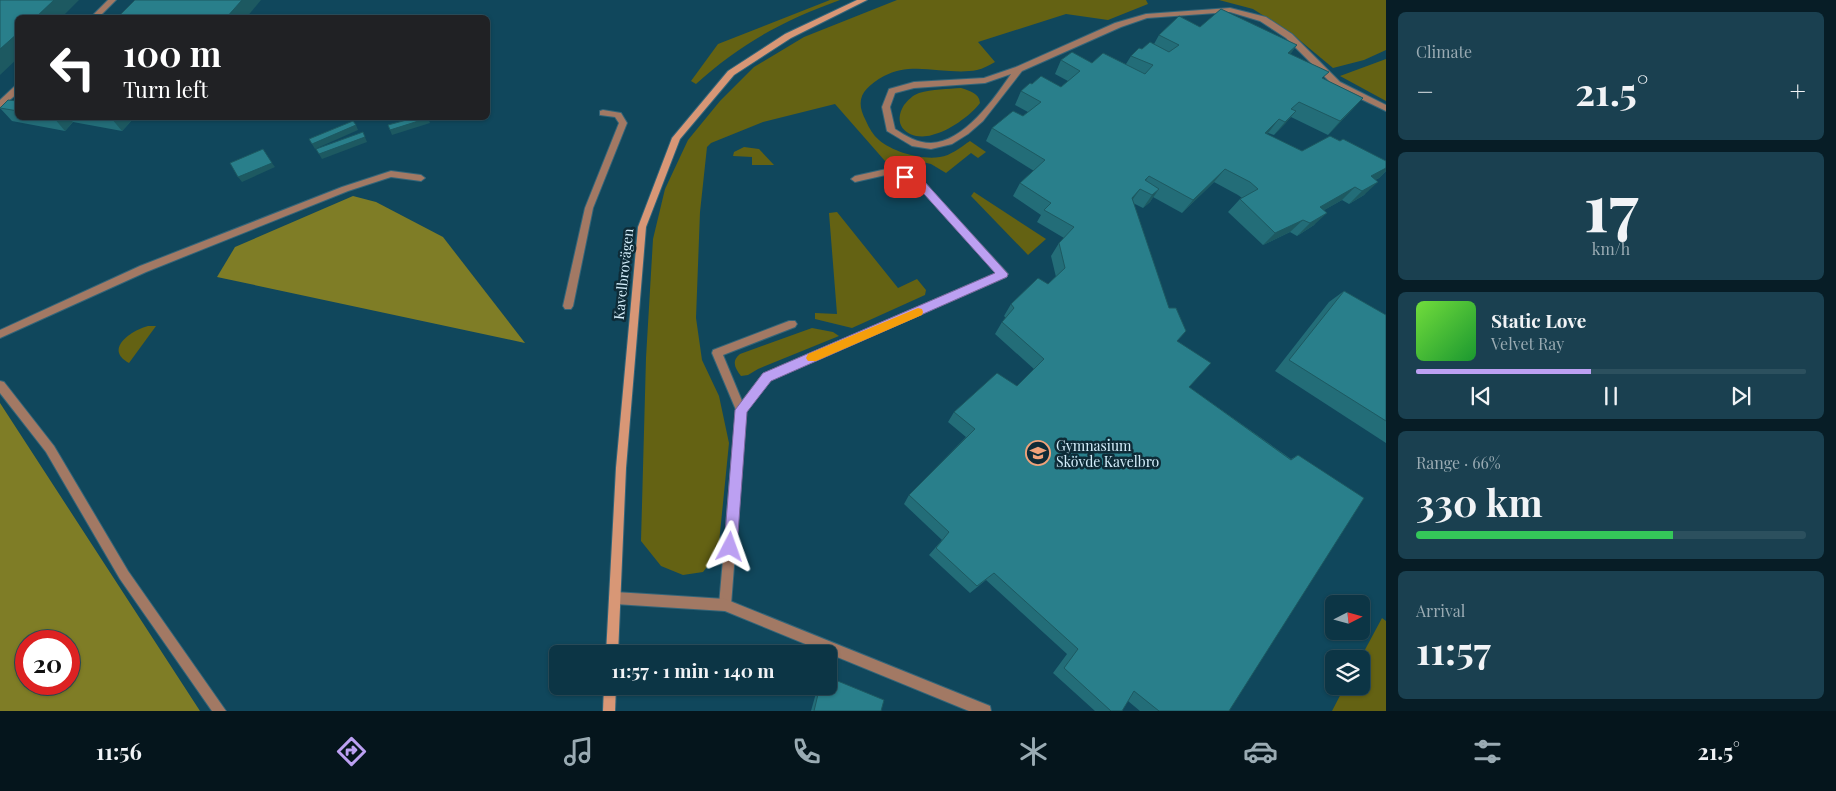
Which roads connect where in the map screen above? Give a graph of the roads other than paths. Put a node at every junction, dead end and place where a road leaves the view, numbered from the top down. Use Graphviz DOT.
graph roads {
  1 [pos="112,0"];
  2 [pos="863,0"];
  3 [pos="96,15"];
  4 [pos="1019,69"];
  5 [pos="15,91"];
  6 [pos="0,105"];
  7 [pos="1386,108"];
  8 [pos="603,113"];
  9 [pos="421,178"];
  10 [pos="855,179"];
  11 [pos="568,306"];
  12 [pos="792,324"];
  13 [pos="0,334"];
  14 [pos="0,385"];
  15 [pos="741,410"];
  16 [pos="615,598"];
  17 [pos="725,605"];
  18 [pos="612,645"];
  19 [pos="610,695"];
  20 [pos="220,711"];
  21 [pos="609,711"];
  22 [pos="986,711"];
  1 -- 3 [label="street"];
  2 -- 16 [label="main road, Kavelbrovägen"];
  4 -- 4 [label="street"];
  4 -- 7 [label="street"];
  5 -- 6 [label="street"];
  8 -- 11 [label="street"];
  9 -- 13 [label="street"];
  10 -- 15 [label="street"];
  12 -- 15 [label="street"];
  14 -- 20 [label="street"];
  15 -- 17 [label="street"];
  16 -- 17 [label="street"];
  16 -- 18 [label="main road, Kavelbrovägen"];
  17 -- 22 [label="street"];
  19 -- 21 [label="main road"];
}
